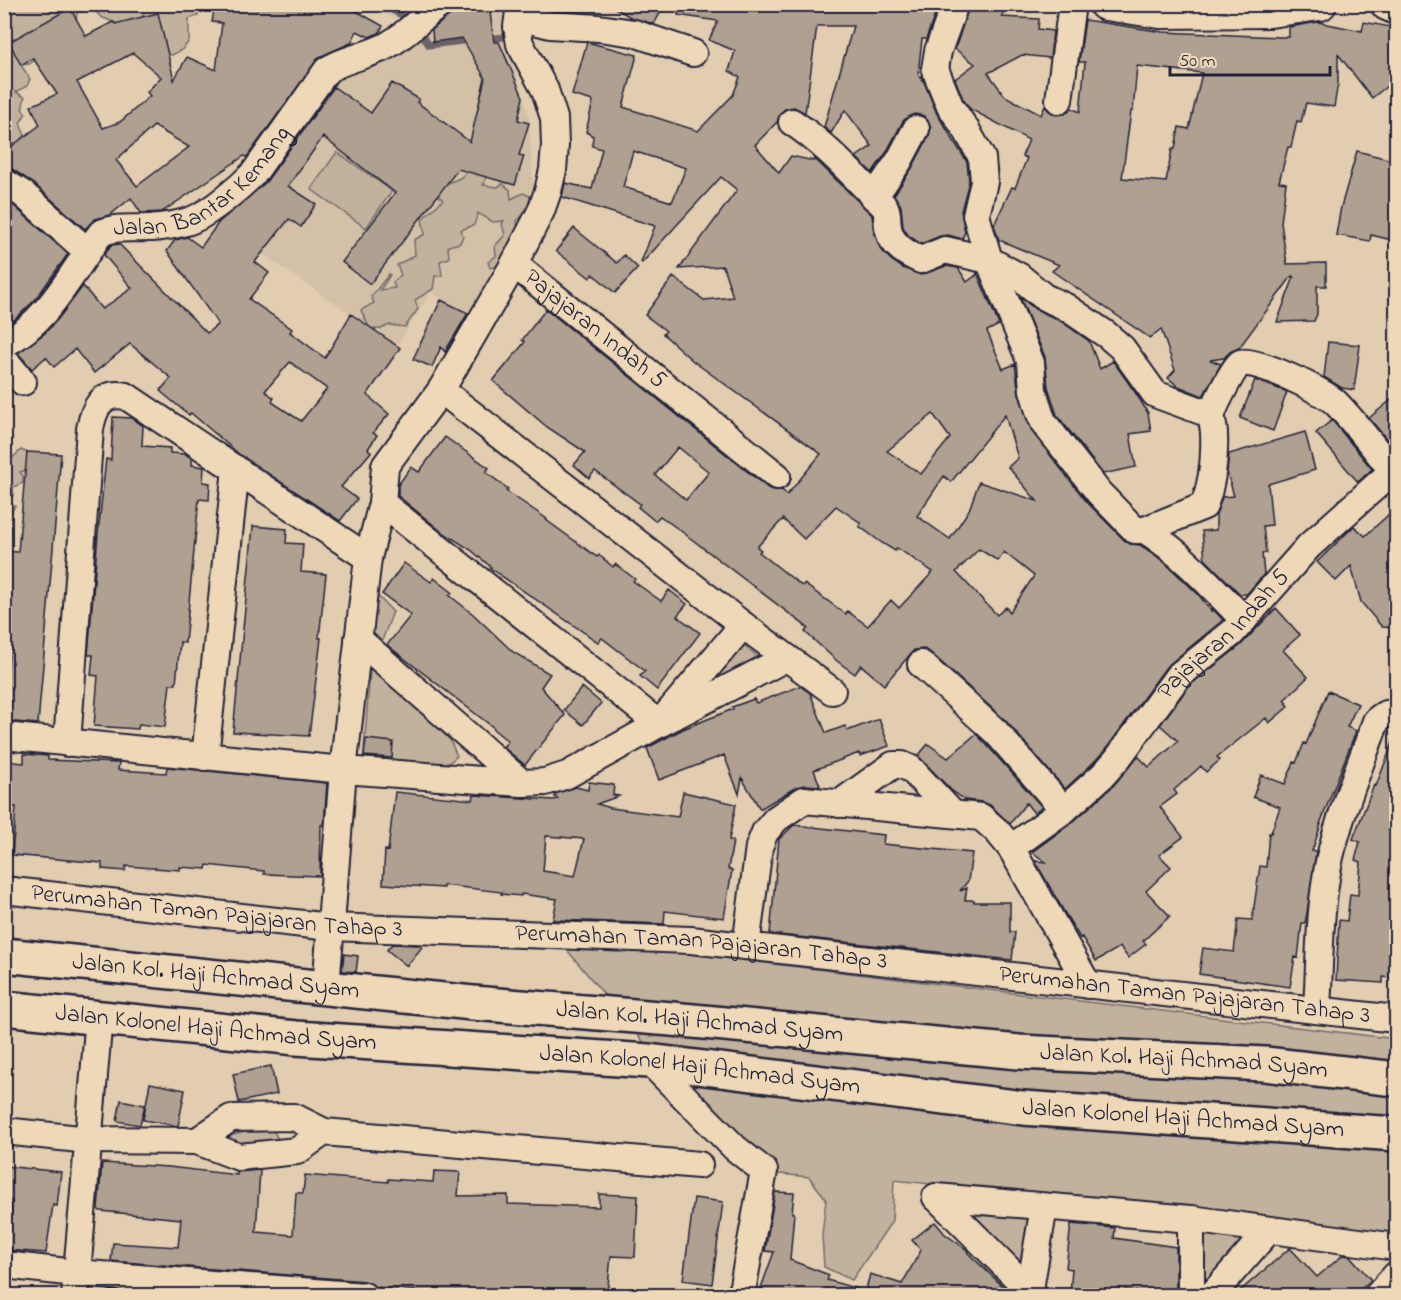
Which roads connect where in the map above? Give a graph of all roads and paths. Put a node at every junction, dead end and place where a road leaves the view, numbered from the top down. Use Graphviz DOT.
graph roads {
  1 [pos="441,4"];
  2 [pos="955,4"];
  3 [pos="1072,4"];
  4 [pos="1105,4"];
  5 [pos="1320,4"];
  6 [pos="1387,4"];
  7 [pos="1396,8"];
  8 [pos="519,23"];
  9 [pos="693,53"];
  10 [pos="1059,100"];
  11 [pos="792,122"];
  12 [pos="916,129"];
  13 [pos="4,182"];
  14 [pos="874,196"];
  15 [pos="87,251"];
  16 [pos="989,260"];
  17 [pos="514,264"];
  18 [pos="4,344"];
  19 [pos="4,359"];
  20 [pos="23,382"];
  21 [pos="441,390"];
  22 [pos="1212,415"];
  23 [pos="236,469"];
  24 [pos="1395,470"];
  25 [pos="777,476"];
  26 [pos="382,502"];
  27 [pos="1144,530"];
  28 [pos="368,558"];
  29 [pos="1244,620"];
  30 [pos="743,625"];
  31 [pos="358,639"];
  32 [pos="786,658"];
  33 [pos="921,664"];
  34 [pos="832,691"];
  35 [pos="1396,715"];
  36 [pos="659,724"];
  37 [pos="4,736"];
  38 [pos="67,743"];
  39 [pos="205,757"];
  40 [pos="343,770"];
  41 [pos="522,783"];
  42 [pos="839,804"];
  43 [pos="1064,810"];
  44 [pos="953,814"];
  45 [pos="1011,848"];
  46 [pos="4,890"];
  47 [pos="330,927"];
  48 [pos="746,946"];
  49 [pos="4,955"];
  50 [pos="1088,985"];
  51 [pos="326,988"];
  52 [pos="4,1008"];
  53 [pos="1317,1010"];
  54 [pos="99,1017"];
  55 [pos="1396,1019"];
  56 [pos="649,1061"];
  57 [pos="1396,1079"];
  58 [pos="1395,1129"];
  59 [pos="4,1131"];
  60 [pos="324,1132"];
  61 [pos="89,1140"];
  62 [pos="197,1141"];
  63 [pos="699,1165"];
  64 [pos="1044,1207"];
  65 [pos="1191,1220"];
  66 [pos="1269,1230"];
  67 [pos="1396,1247"];
  68 [pos="4,1265"];
  69 [pos="1396,1275"];
  70 [pos="76,1284"];
  71 [pos="1033,1292"];
  72 [pos="364,1296"];
  73 [pos="743,1296"];
  74 [pos="1191,1296"];
  75 [pos="1211,1296"];
  76 [pos="1377,1296"];
  1 -- 15 [label="street, Jalan Bantar Kemang"];
  2 -- 16 [label="street"];
  3 -- 10 [label="street"];
  4 -- 5 [label="street"];
  6 -- 7 [label="street"];
  8 -- 9 [label="street"];
  8 -- 17 [label="street, Pajajaran Indah 5"];
  11 -- 14 [label="street"];
  12 -- 14 [label="street"];
  13 -- 15 [label="street"];
  14 -- 16 [label="street"];
  15 -- 18 [label="street, Jalan Bantar Kemang"];
  16 -- 22 [label="street"];
  16 -- 27 [label="street"];
  17 -- 21 [label="street"];
  17 -- 25 [label="street, Pajajaran Indah 5"];
  19 -- 20 [label="street"];
  21 -- 26 [label="street"];
  21 -- 30 [label="street"];
  22 -- 24 [label="street"];
  22 -- 27 [label="street"];
  23 -- 28 [label="street"];
  23 -- 38 [label="street"];
  23 -- 39 [label="street"];
  24 -- 29 [label="street, Pajajaran Indah 5"];
  26 -- 28 [label="street"];
  26 -- 36 [label="street"];
  27 -- 29 [label="street"];
  28 -- 31 [label="street"];
  29 -- 43 [label="street, Pajajaran Indah 5"];
  30 -- 32 [label="street"];
  30 -- 36 [label="street"];
  31 -- 40 [label="street"];
  31 -- 41 [label="street"];
  32 -- 34 [label="street"];
  32 -- 36 [label="street"];
  33 -- 43 [label="street"];
  35 -- 53 [label="street"];
  36 -- 41 [label="street"];
  37 -- 38 [label="street"];
  38 -- 39 [label="street"];
  39 -- 40 [label="street"];
  40 -- 41 [label="street"];
  40 -- 47 [label="street"];
  42 -- 44 [label="street"];
  42 -- 44 [label="street"];
  42 -- 48 [label="street"];
  43 -- 45 [label="street, Pajajaran Indah 5"];
  44 -- 45 [label="street"];
  45 -- 50 [label="street"];
  46 -- 47 [label="street, Perumahan Taman Pajajaran Tahap 3"];
  47 -- 48 [label="street, Perumahan Taman Pajajaran Tahap 3"];
  47 -- 51 [label="street"];
  48 -- 50 [label="street, Perumahan Taman Pajajaran Tahap 3"];
  49 -- 51 [label="main road, Jalan Kol. Haji Achmad Syam"];
  50 -- 53 [label="street, Perumahan Taman Pajajaran Tahap 3"];
  51 -- 57 [label="main road, Jalan Kol. Haji Achmad Syam"];
  52 -- 54 [label="main road, Jalan Kolonel Haji Achmad Syam"];
  53 -- 55 [label="street, Perumahan Taman Pajajaran Tahap 3"];
  54 -- 56 [label="main road, Jalan Kolonel Haji Achmad Syam"];
  54 -- 61 [label="street"];
  56 -- 58 [label="main road, Jalan Kolonel Haji Achmad Syam"];
  56 -- 73 [label="street"];
  59 -- 61 [label="street"];
  60 -- 62 [label="street"];
  60 -- 62 [label="street"];
  60 -- 63 [label="street"];
  61 -- 62 [label="street"];
  61 -- 70 [label="street"];
  64 -- 65 [label="street"];
  64 -- 71 [label="street"];
  64 -- 71 [label="street"];
  65 -- 66 [label="street"];
  65 -- 74 [label="street"];
  66 -- 67 [label="street"];
  66 -- 75 [label="street"];
  68 -- 70 [label="street"];
  69 -- 76 [label="street"];
  70 -- 72 [label="street"];
}
